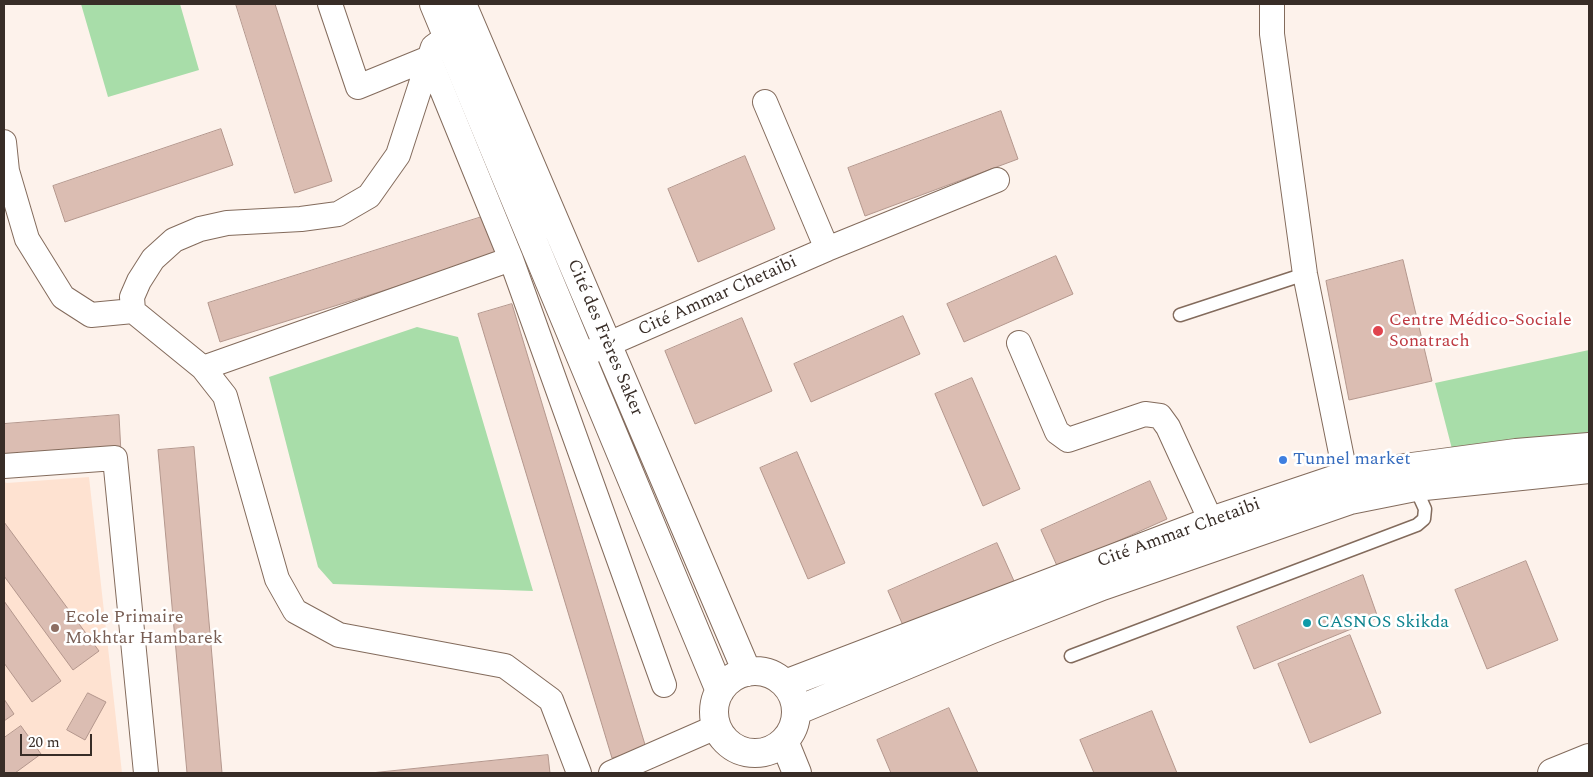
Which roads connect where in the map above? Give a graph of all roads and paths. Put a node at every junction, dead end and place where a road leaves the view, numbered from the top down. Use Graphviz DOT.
graph roads {
  1 [pos="330,4"];
  2 [pos="434,4"];
  3 [pos="462,4"];
  4 [pos="1272,4"];
  5 [pos="448,36"];
  6 [pos="429,58"];
  7 [pos="765,102"];
  8 [pos="4,142"];
  9 [pos="997,180"];
  10 [pos="827,249"];
  11 [pos="511,259"];
  12 [pos="1305,274"];
  13 [pos="133,311"];
  14 [pos="1180,315"];
  15 [pos="1019,343"];
  16 [pos="608,345"];
  17 [pos="581,356"];
  18 [pos="203,368"];
  19 [pos="1589,447"];
  20 [pos="4,466"];
  21 [pos="1589,469"];
  22 [pos="1416,487"];
  23 [pos="1348,488"];
  24 [pos="1211,521"];
  25 [pos="1070,656"];
  26 [pos="747,672"];
  27 [pos="785,684"];
  28 [pos="664,685"];
  29 [pos="720,691"];
  30 [pos="796,711"];
  31 [pos="716,727"];
  32 [pos="784,741"];
  33 [pos="1589,758"];
  34 [pos="759,764"];
  35 [pos="146,773"];
  36 [pos="579,773"];
  37 [pos="611,773"];
  38 [pos="797,773"];
  39 [pos="1552,773"];
  1 -- 6 [label="street"];
  2 -- 5 [label="main road, Cité des Frères Saker"];
  3 -- 16 [label="main road, Cité des Frères Saker"];
  4 -- 12 [label="street"];
  5 -- 6 [label="street"];
  5 -- 17 [label="main road, Cité des Frères Saker"];
  6 -- 11 [label="street"];
  6 -- 13 [label="street"];
  7 -- 10 [label="street"];
  8 -- 13 [label="street"];
  9 -- 10 [label="street, Cité Ammar Chetaibi"];
  10 -- 16 [label="street, Cité Ammar Chetaibi"];
  11 -- 18 [label="street"];
  11 -- 28 [label="street"];
  12 -- 14 [label="lane"];
  12 -- 23 [label="street"];
  13 -- 18 [label="street"];
  15 -- 24 [label="street"];
  16 -- 17 [label="street, Cité Ammar Chetaibi"];
  16 -- 26 [label="main road, Cité des Frères Saker"];
  17 -- 29 [label="main road, Cité des Frères Saker"];
  18 -- 36 [label="street"];
  19 -- 23 [label="main road, Cité Ammar Chetaibi"];
  20 -- 35 [label="street"];
  21 -- 22 [label="main road, Cité Ammar Chetaibi"];
  22 -- 23 [label="main road, Cité Ammar Chetaibi"];
  22 -- 25 [label="lane"];
  23 -- 24 [label="main road, Cité Ammar Chetaibi"];
  23 -- 30 [label="main road, Cité Ammar Chetaibi"];
  24 -- 27 [label="main road, Cité Ammar Chetaibi"];
  26 -- 27 [label="main road"];
  26 -- 29 [label="main road"];
  27 -- 30 [label="main road"];
  29 -- 31 [label="main road"];
  30 -- 32 [label="main road"];
  31 -- 34 [label="main road"];
  31 -- 37 [label="street"];
  32 -- 34 [label="main road"];
  32 -- 38 [label="main road"];
  33 -- 39 [label="main road"];
}
